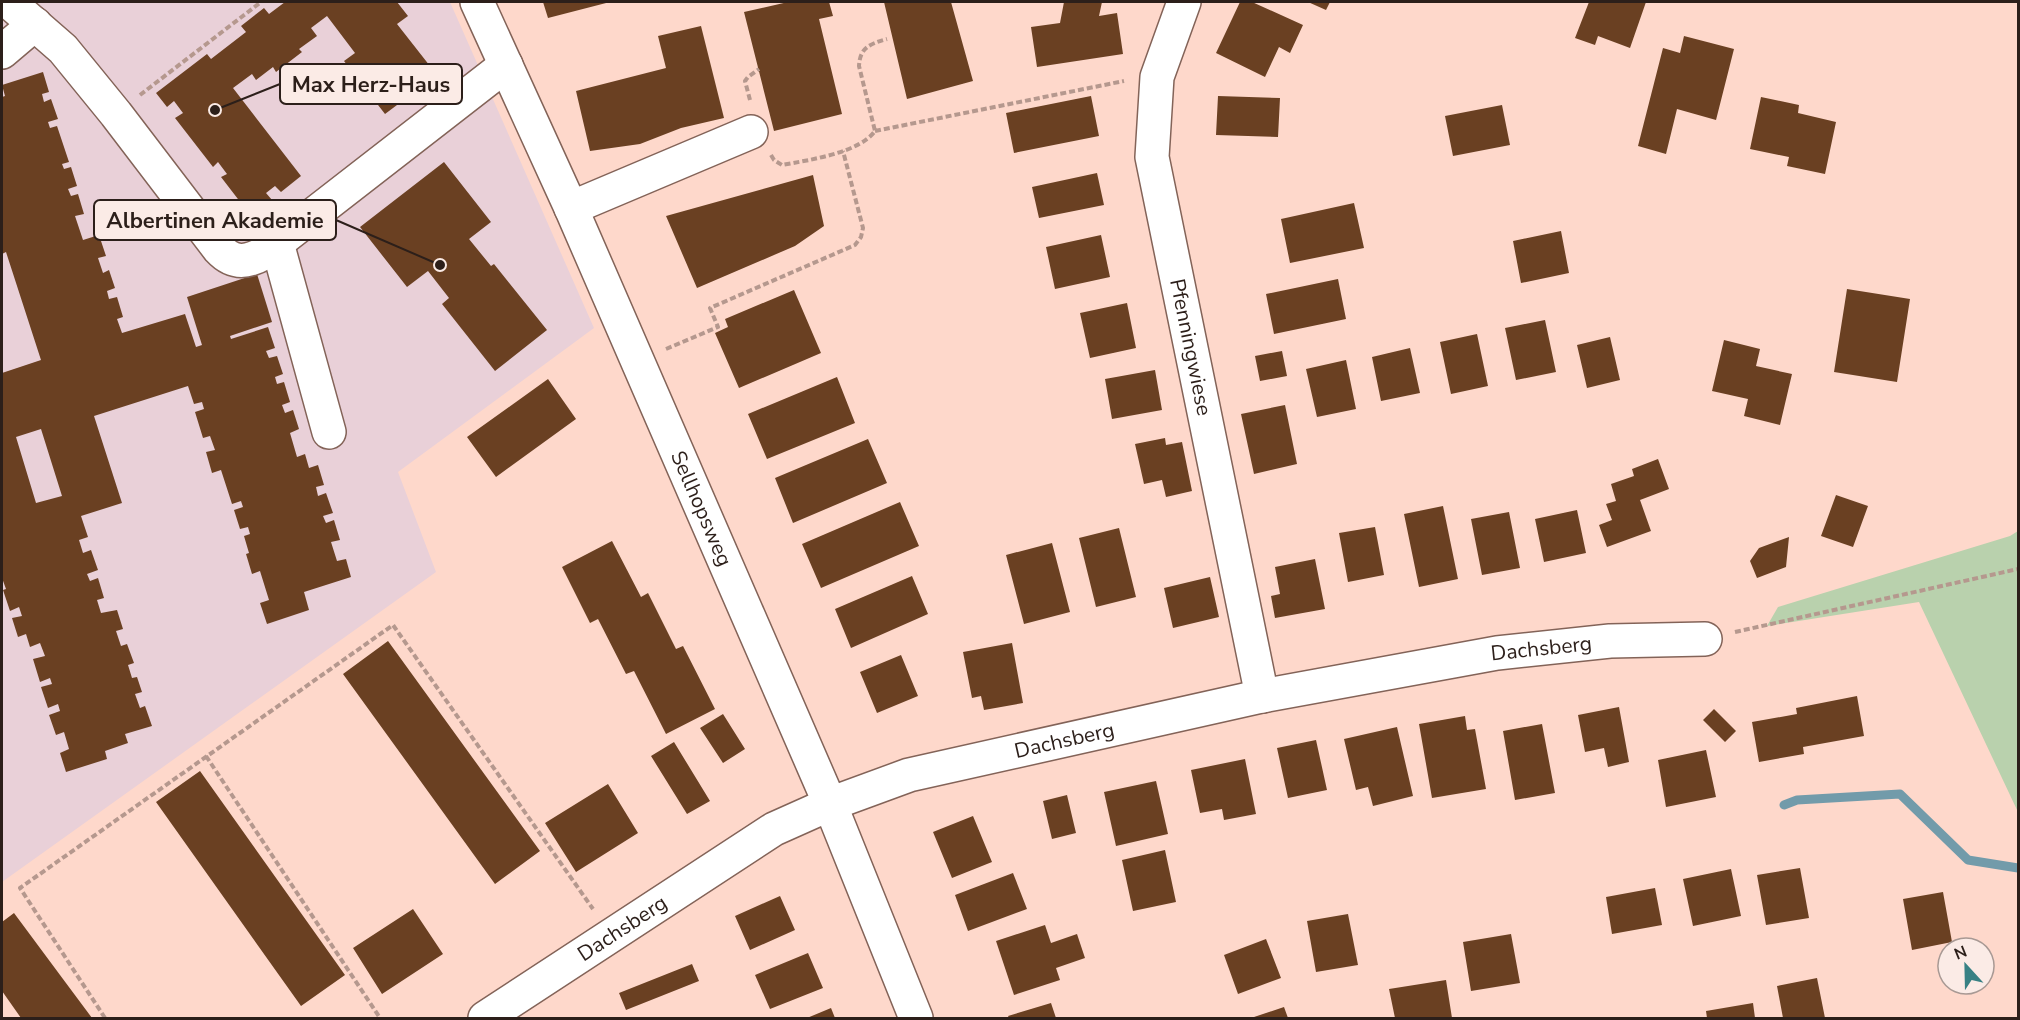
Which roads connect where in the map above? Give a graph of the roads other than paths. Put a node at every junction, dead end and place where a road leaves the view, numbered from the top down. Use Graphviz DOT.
graph roads {
  1 [pos="9,2"];
  2 [pos="477,2"];
  3 [pos="1184,2"];
  4 [pos="35,24"];
  5 [pos="2,52"];
  6 [pos="506,65"];
  7 [pos="760,141"];
  8 [pos="571,208"];
  9 [pos="277,243"];
  10 [pos="329,432"];
  11 [pos="1704,639"];
  12 [pos="1262,696"];
  13 [pos="830,804"];
  14 [pos="485,1018"];
  15 [pos="916,1018"];
  1 -- 4 [label="street"];
  2 -- 6 [label="street, Sellhopsweg"];
  3 -- 12 [label="street, Pfenningwiese"];
  4 -- 5 [label="street"];
  4 -- 9 [label="street"];
  6 -- 8 [label="street, Sellhopsweg"];
  6 -- 9 [label="street"];
  7 -- 8 [label="street"];
  8 -- 13 [label="street, Sellhopsweg"];
  9 -- 10 [label="street"];
  11 -- 12 [label="street, Dachsberg"];
  12 -- 13 [label="street, Dachsberg"];
  13 -- 14 [label="street, Dachsberg"];
  13 -- 15 [label="street, Sellhopsweg"];
}
